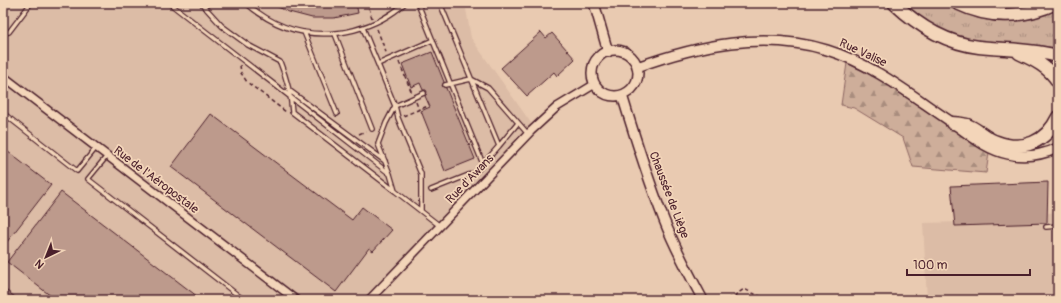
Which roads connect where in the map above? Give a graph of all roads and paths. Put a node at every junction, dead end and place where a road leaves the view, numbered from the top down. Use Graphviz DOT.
graph roads {
  1 [pos="31,3"];
  2 [pos="169,3"];
  3 [pos="201,3"];
  4 [pos="246,3"];
  5 [pos="405,3"];
  6 [pos="440,3"];
  7 [pos="594,3"];
  8 [pos="894,3"];
  9 [pos="957,3"];
  10 [pos="1056,3"];
  11 [pos="418,4"];
  12 [pos="363,28"];
  13 [pos="304,32"];
  14 [pos="3,33"];
  15 [pos="335,34"];
  16 [pos="433,40"];
  17 [pos="1008,49"];
  18 [pos="608,52"];
  19 [pos="1058,56"];
  20 [pos="378,64"];
  21 [pos="637,67"];
  22 [pos="3,76"];
  23 [pos="471,79"];
  24 [pos="1058,82"];
  25 [pos="450,83"];
  26 [pos="445,84"];
  27 [pos="595,84"];
  28 [pos="290,91"];
  29 [pos="424,93"];
  30 [pos="622,95"];
  31 [pos="291,98"];
  32 [pos="395,106"];
  33 [pos="3,113"];
  34 [pos="337,114"];
  35 [pos="1058,117"];
  36 [pos="518,123"];
  37 [pos="952,123"];
  38 [pos="372,129"];
  39 [pos="528,134"];
  40 [pos="499,146"];
  41 [pos="96,148"];
  42 [pos="1058,148"];
  43 [pos="107,156"];
  44 [pos="386,162"];
  45 [pos="483,164"];
  46 [pos="390,174"];
  47 [pos="431,190"];
  48 [pos="395,191"];
  49 [pos="420,211"];
  50 [pos="440,226"];
  51 [pos="1058,226"];
  52 [pos="1046,227"];
  53 [pos="244,300"];
  54 [pos="296,300"];
  55 [pos="369,300"];
  56 [pos="703,300"];
  57 [pos="728,300"];
  58 [pos="768,300"];
  1 -- 14 [label="lane"];
  2 -- 31 [label="lane"];
  3 -- 28 [label="lane"];
  4 -- 13 [label="lane"];
  5 -- 12 [label="lane"];
  6 -- 23 [label="lane"];
  7 -- 18 [label="street"];
  8 -- 17 [label="highway"];
  9 -- 10 [label="highway"];
  11 -- 16 [label="lane"];
  12 -- 15 [label="lane"];
  12 -- 20 [label="lane"];
  13 -- 15 [label="lane"];
  13 -- 34 [label="lane"];
  15 -- 38 [label="lane"];
  16 -- 20 [label="lane"];
  16 -- 25 [label="lane"];
  17 -- 19 [label="highway"];
  17 -- 24 [label="highway"];
  18 -- 21 [label="street"];
  18 -- 27 [label="street"];
  20 -- 32 [label="lane"];
  21 -- 30 [label="street"];
  21 -- 37 [label="street, Rue Valise"];
  22 -- 41 [label="street, Rue de l'Aéropostale"];
  23 -- 25 [label="lane"];
  23 -- 36 [label="lane"];
  23 -- 40 [label="lane"];
  25 -- 26 [label="lane"];
  25 -- 45 [label="lane"];
  27 -- 30 [label="street"];
  27 -- 39 [label="street, Rue d'Awans"];
  28 -- 31 [label="lane"];
  28 -- 44 [label="lane"];
  29 -- 32 [label="lane"];
  30 -- 56 [label="street, Chaussée de Liège"];
  31 -- 46 [label="lane"];
  31 -- 48 [label="lane"];
  32 -- 44 [label="lane"];
  32 -- 49 [label="lane"];
  33 -- 41 [label="lane"];
  35 -- 37 [label="highway"];
  36 -- 39 [label="lane"];
  36 -- 40 [label="lane"];
  37 -- 42 [label="street, Rue Valise"];
  39 -- 50 [label="street, Rue d'Awans"];
  40 -- 45 [label="lane"];
  41 -- 43 [label="street, Rue de l'Aéropostale"];
  43 -- 53 [label="lane"];
  43 -- 54 [label="street, Rue de l'Aéropostale"];
  44 -- 46 [label="lane"];
  45 -- 47 [label="lane"];
  46 -- 48 [label="lane"];
  48 -- 49 [label="lane"];
  49 -- 50 [label="lane"];
  50 -- 55 [label="street, Rue d'Awans"];
  51 -- 52 [label="lane"];
  57 -- 58 [label="path"];
}
